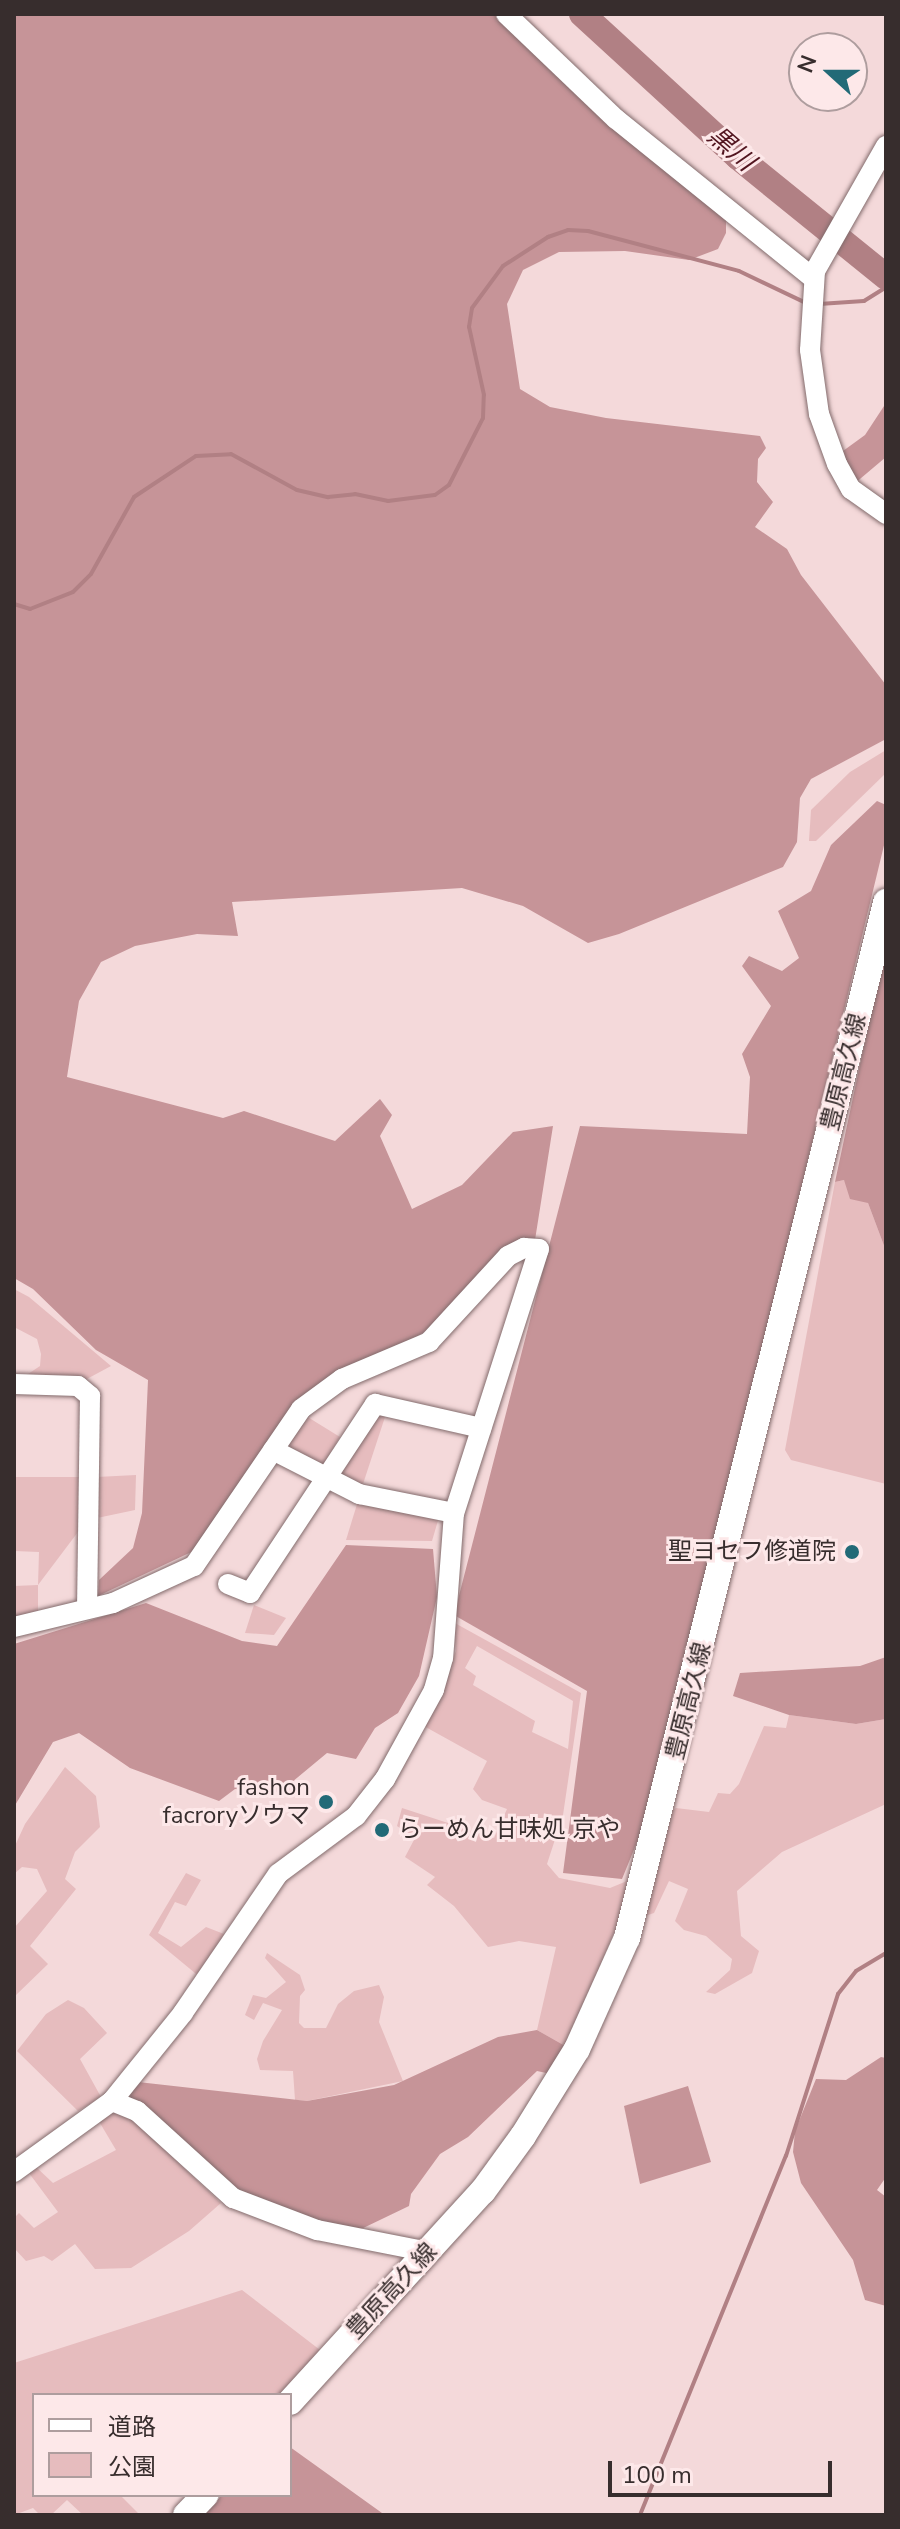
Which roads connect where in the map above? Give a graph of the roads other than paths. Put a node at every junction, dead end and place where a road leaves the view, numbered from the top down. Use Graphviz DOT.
graph roads {
  1 [pos="506,14"];
  2 [pos="886,146"];
  3 [pos="813,277"];
  4 [pos="886,514"];
  5 [pos="886,902"];
  6 [pos="14,1384"];
  7 [pos="481,1428"];
  8 [pos="273,1450"];
  9 [pos="324,1480"];
  10 [pos="454,1513"];
  11 [pos="228,1584"];
  12 [pos="87,1608"];
  13 [pos="14,1627"];
  14 [pos="112,2101"];
  15 [pos="14,2172"];
  16 [pos="429,2252"];
  17 [pos="292,2400"];
  18 [pos="203,2497"];
  19 [pos="186,2515"];
  1 -- 3 [label="street"];
  2 -- 3 [label="street"];
  3 -- 4 [label="street"];
  5 -- 16 [label="main road, 豊原高久線"];
  6 -- 12 [label="street"];
  7 -- 8 [label="street"];
  7 -- 9 [label="street"];
  7 -- 10 [label="street"];
  8 -- 9 [label="street"];
  8 -- 12 [label="street"];
  9 -- 10 [label="street"];
  9 -- 11 [label="street"];
  10 -- 14 [label="street"];
  12 -- 13 [label="street"];
  14 -- 15 [label="street"];
  14 -- 16 [label="street"];
  16 -- 17 [label="main road, 豊原高久線"];
  18 -- 19 [label="main road"];
}
